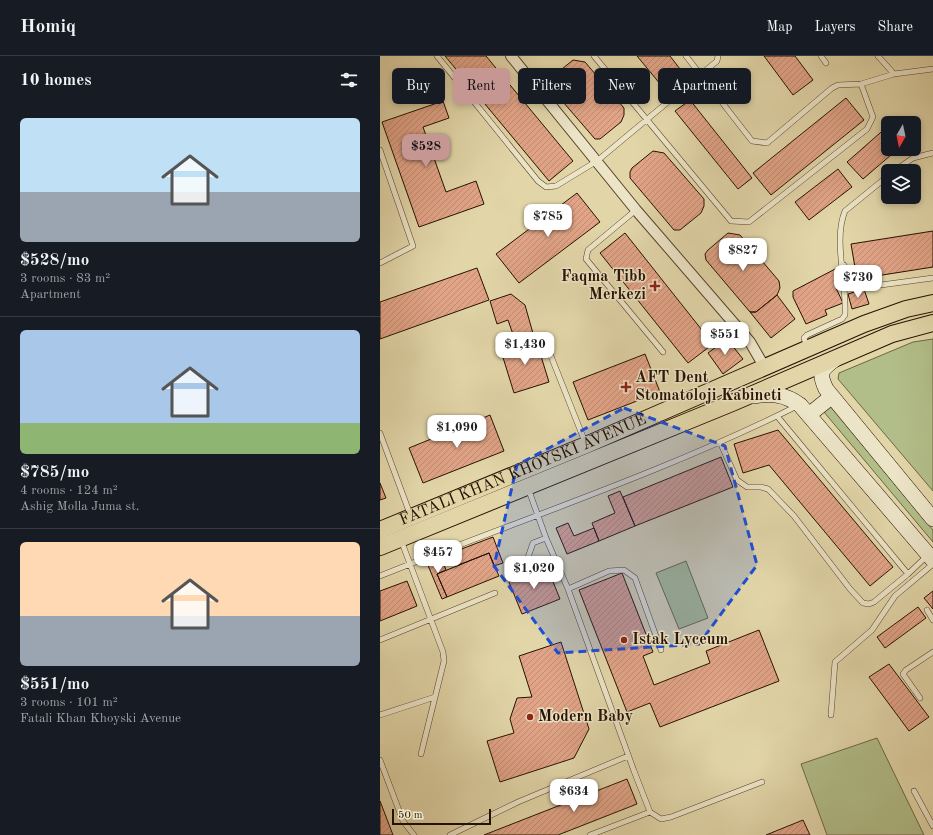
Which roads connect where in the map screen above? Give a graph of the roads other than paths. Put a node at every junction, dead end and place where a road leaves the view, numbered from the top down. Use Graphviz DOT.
graph roads {
  1 [pos="437,56"];
  2 [pos="511,56"];
  3 [pos="594,56"];
  4 [pos="686,56"];
  5 [pos="718,56"];
  6 [pos="821,56"];
  7 [pos="878,56"];
  8 [pos="826,63"];
  9 [pos="695,68"];
  10 [pos="708,68"];
  11 [pos="933,69"];
  12 [pos="894,74"];
  13 [pos="861,84"];
  14 [pos="664,104"];
  15 [pos="723,104"];
  16 [pos="647,118"];
  17 [pos="380,150"];
  18 [pos="933,153"];
  19 [pos="597,161"];
  20 [pos="904,164"];
  21 [pos="881,182"];
  22 [pos="636,210"];
  23 [pos="842,262"];
  24 [pos="380,263"];
  25 [pos="933,278"];
  26 [pos="933,303"];
  27 [pos="933,323"];
  28 [pos="544,341"];
  29 [pos="807,348"];
  30 [pos="663,352"];
  31 [pos="836,358"];
  32 [pos="765,368"];
  33 [pos="748,396"];
  34 [pos="831,397"];
  35 [pos="805,410"];
  36 [pos="777,416"];
  37 [pos="380,433"];
  38 [pos="720,442"];
  39 [pos="586,445"];
  40 [pos="528,487"];
  41 [pos="538,516"];
  42 [pos="411,517"];
  43 [pos="933,519"];
  44 [pos="380,530"];
  45 [pos="546,538"];
  46 [pos="401,539"];
  47 [pos="380,547"];
  48 [pos="931,560"];
  49 [pos="410,564"];
  50 [pos="525,566"];
  51 [pos="908,574"];
  52 [pos="380,576"];
  53 [pos="568,589"];
  54 [pos="495,593"];
  55 [pos="927,610"];
  56 [pos="431,618"];
  57 [pos="933,620"];
  58 [pos="380,640"];
  59 [pos="661,650"];
  60 [pos="933,652"];
  61 [pos="435,697"];
  62 [pos="920,698"];
  63 [pos="380,715"];
  64 [pos="831,715"];
  65 [pos="421,754"];
  66 [pos="628,756"];
  67 [pos="380,760"];
  68 [pos="762,782"];
  69 [pos="914,791"];
  70 [pos="650,812"];
  71 [pos="933,826"];
  72 [pos="604,832"];
  73 [pos="414,835"];
  74 [pos="450,835"];
  75 [pos="590,835"];
  1 -- 19 [label="lane"];
  2 -- 19 [label="street"];
  3 -- 16 [label="lane"];
  4 -- 9 [label="lane"];
  5 -- 10 [label="lane"];
  6 -- 8 [label="lane"];
  7 -- 12 [label="lane"];
  11 -- 12 [label="lane"];
  12 -- 13 [label="lane"];
  13 -- 15 [label="lane"];
  13 -- 16 [label="lane"];
  14 -- 16 [label="lane"];
  16 -- 19 [label="lane"];
  17 -- 24 [label="lane"];
  18 -- 20 [label="lane"];
  19 -- 22 [label="street"];
  21 -- 23 [label="lane"];
  22 -- 30 [label="lane"];
  22 -- 32 [label="street"];
  23 -- 25 [label="lane"];
  23 -- 29 [label="lane"];
  26 -- 29 [label="main road, FATALI KHAN KHOYSKI AVENUE"];
  27 -- 31 [label="main road"];
  28 -- 39 [label="lane"];
  29 -- 32 [label="main road, FATALI KHAN KHOYSKI AVENUE"];
  31 -- 33 [label="main road, FATALI KHAN KHOYSKI AVENUE"];
  31 -- 34 [label="main road"];
  32 -- 39 [label="main road, FATALI KHAN KHOYSKI AVENUE"];
  33 -- 35 [label="main road"];
  33 -- 40 [label="main road, FATALI KHAN KHOYSKI AVENUE"];
  34 -- 35 [label="main road"];
  34 -- 43 [label="main road"];
  35 -- 36 [label="lane"];
  35 -- 48 [label="main road"];
  36 -- 38 [label="lane"];
  36 -- 51 [label="lane"];
  37 -- 42 [label="lane"];
  38 -- 41 [label="lane"];
  38 -- 51 [label="lane"];
  39 -- 42 [label="main road, FATALI KHAN KHOYSKI AVENUE"];
  40 -- 41 [label="lane"];
  40 -- 46 [label="main road, FATALI KHAN KHOYSKI AVENUE"];
  41 -- 45 [label="lane"];
  41 -- 49 [label="lane"];
  42 -- 44 [label="main road, FATALI KHAN KHOYSKI AVENUE"];
  45 -- 50 [label="lane"];
  45 -- 53 [label="lane"];
  46 -- 47 [label="main road, FATALI KHAN KHOYSKI AVENUE"];
  46 -- 49 [label="lane"];
  48 -- 51 [label="lane"];
  48 -- 64 [label="lane"];
  49 -- 52 [label="lane"];
  49 -- 56 [label="lane"];
  53 -- 59 [label="lane"];
  53 -- 66 [label="lane"];
  54 -- 56 [label="lane"];
  55 -- 57 [label="lane"];
  56 -- 58 [label="lane"];
  56 -- 61 [label="lane"];
  60 -- 62 [label="lane"];
  61 -- 63 [label="lane"];
  61 -- 65 [label="lane"];
  66 -- 70 [label="lane"];
  66 -- 74 [label="lane"];
  67 -- 73 [label="lane"];
  68 -- 70 [label="lane"];
  69 -- 71 [label="lane"];
  70 -- 72 [label="lane"];
  72 -- 75 [label="lane"];
}
